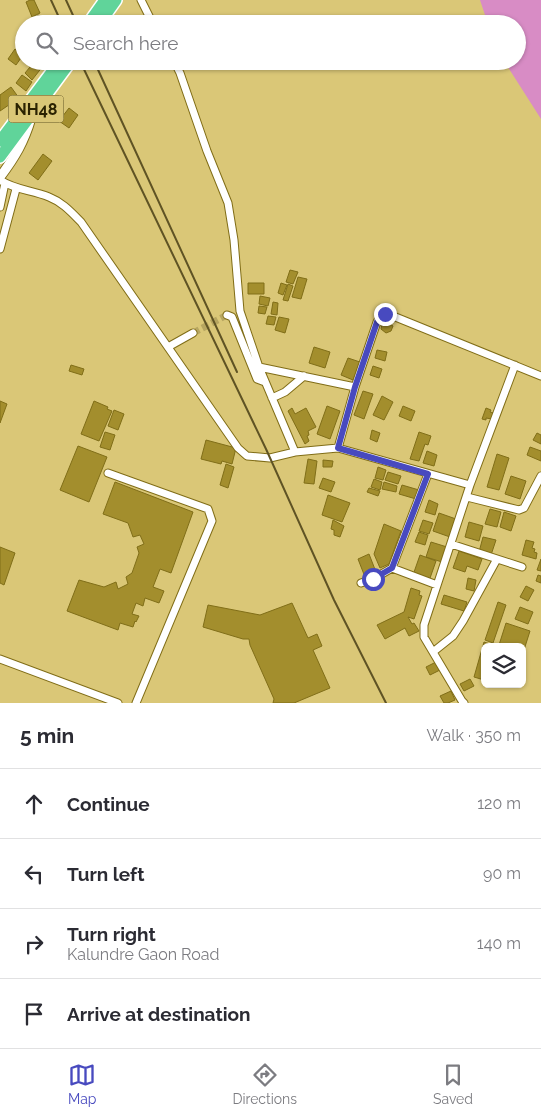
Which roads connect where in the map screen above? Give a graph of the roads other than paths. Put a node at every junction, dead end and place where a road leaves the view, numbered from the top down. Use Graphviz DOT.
graph roads {
  1 [pos="105,0"];
  2 [pos="116,0"];
  3 [pos="141,0"];
  4 [pos="94,15"];
  5 [pos="105,15"];
  6 [pos="148,15"];
  7 [pos="53,70"];
  8 [pos="64,70"];
  9 [pos="178,70"];
  10 [pos="32,113"];
  11 [pos="0,141"];
  12 [pos="0,158"];
  13 [pos="6,169"];
  14 [pos="2,180"];
  15 [pos="16,189"];
  16 [pos="0,207"];
  17 [pos="0,249"];
  18 [pos="227,315"];
  19 [pos="193,333"];
  20 [pos="168,347"];
  21 [pos="514,365"];
  22 [pos="259,366"];
  23 [pos="304,376"];
  24 [pos="541,376"];
  25 [pos="266,382"];
  26 [pos="355,387"];
  27 [pos="272,398"];
  28 [pos="338,448"];
  29 [pos="295,452"];
  30 [pos="108,473"];
  31 [pos="428,474"];
  32 [pos="541,476"];
  33 [pos="470,486"];
  34 [pos="466,497"];
  35 [pos="451,544"];
  36 [pos="497,560"];
  37 [pos="522,567"];
  38 [pos="392,568"];
  39 [pos="361,583"];
  40 [pos="437,585"];
  41 [pos="432,652"];
  42 [pos="0,659"];
  43 [pos="118,703"];
  44 [pos="136,703"];
  45 [pos="464,703"];
  1 -- 4 [label="highway"];
  2 -- 5 [label="highway"];
  3 -- 6 [label="street"];
  7 -- 11 [label="highway, NH48"];
  8 -- 10 [label="highway, NH48"];
  9 -- 22 [label="street"];
  10 -- 12 [label="highway, NH48"];
  10 -- 13 [label="street"];
  12 -- 13 [label="street"];
  13 -- 14 [label="street"];
  14 -- 15 [label="street"];
  14 -- 16 [label="street"];
  15 -- 17 [label="street"];
  15 -- 20 [label="street"];
  18 -- 25 [label="street"];
  19 -- 20 [label="street"];
  20 -- 29 [label="street"];
  21 -- 24 [label="street"];
  21 -- 26 [label="street"];
  21 -- 33 [label="street"];
  22 -- 23 [label="street"];
  22 -- 25 [label="street"];
  23 -- 26 [label="street"];
  23 -- 27 [label="street"];
  25 -- 27 [label="street"];
  26 -- 28 [label="street"];
  27 -- 29 [label="street"];
  28 -- 29 [label="street"];
  28 -- 31 [label="street"];
  30 -- 44 [label="street"];
  31 -- 33 [label="street"];
  31 -- 38 [label="street"];
  32 -- 34 [label="street"];
  33 -- 34 [label="street"];
  34 -- 35 [label="street"];
  35 -- 36 [label="street"];
  35 -- 40 [label="street"];
  36 -- 37 [label="street"];
  36 -- 41 [label="street"];
  38 -- 39 [label="street"];
  38 -- 40 [label="street"];
  40 -- 41 [label="street"];
  41 -- 45 [label="street"];
  42 -- 43 [label="street"];
}
